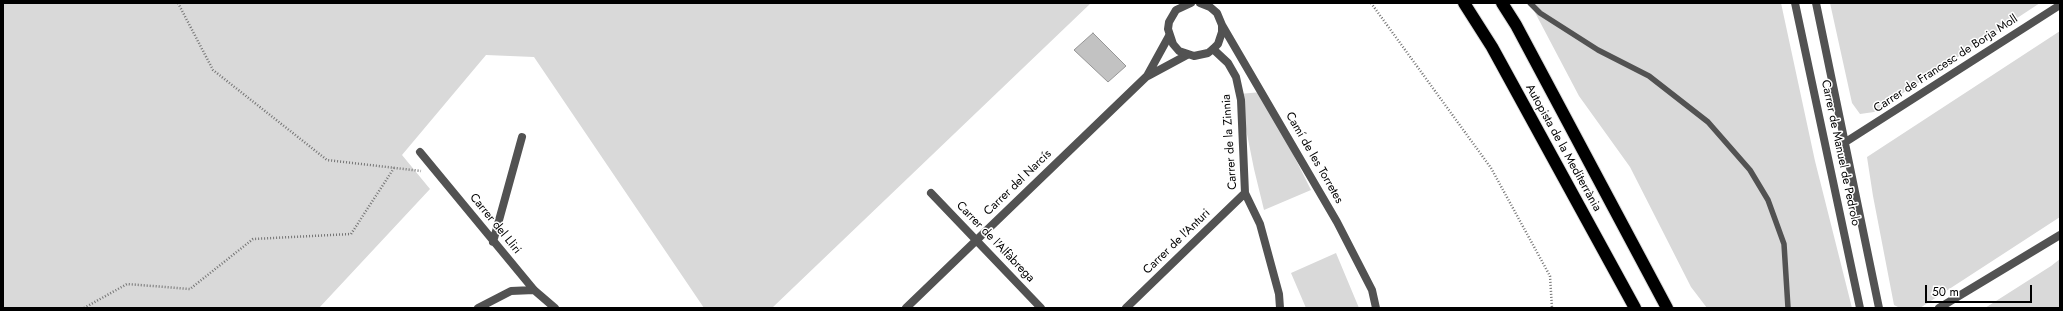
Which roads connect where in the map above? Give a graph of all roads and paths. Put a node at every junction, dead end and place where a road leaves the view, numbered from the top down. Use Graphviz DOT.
graph roads {
  1 [pos="178,3"];
  2 [pos="1191,3"];
  3 [pos="1200,3"];
  4 [pos="1214,3"];
  5 [pos="1371,3"];
  6 [pos="1464,3"];
  7 [pos="1502,3"];
  8 [pos="1530,3"];
  9 [pos="1795,3"];
  10 [pos="1816,3"];
  11 [pos="2060,5"];
  12 [pos="1178,6"];
  13 [pos="1217,13"];
  14 [pos="1222,25"];
  15 [pos="1169,36"];
  16 [pos="1213,49"];
  17 [pos="1187,55"];
  18 [pos="1147,76"];
  19 [pos="522,137"];
  20 [pos="1844,143"];
  21 [pos="420,152"];
  22 [pos="394,168"];
  23 [pos="437,173"];
  24 [pos="931,193"];
  25 [pos="1245,193"];
  26 [pos="2060,235"];
  27 [pos="976,240"];
  28 [pos="493,242"];
  29 [pos="534,290"];
  30 [pos="84,308"];
  31 [pos="478,308"];
  32 [pos="555,308"];
  33 [pos="906,308"];
  34 [pos="1041,308"];
  35 [pos="1126,308"];
  36 [pos="1280,308"];
  37 [pos="1376,308"];
  38 [pos="1552,308"];
  39 [pos="1635,308"];
  40 [pos="1667,308"];
  41 [pos="1788,308"];
  42 [pos="1860,308"];
  43 [pos="1879,308"];
  44 [pos="1939,308"];
  1 -- 22 [label="path"];
  2 -- 12 [label="street"];
  3 -- 13 [label="street"];
  4 -- 13 [label="street"];
  5 -- 38 [label="path"];
  6 -- 39 [label="highway, Autopista de la Mediterrània"];
  7 -- 40 [label="highway, Autopista de la Mediterrània"];
  8 -- 41 [label="lane"];
  9 -- 42 [label="street, Carrer de Manuel de Pedrolo"];
  10 -- 20 [label="street, Carrer de Manuel de Pedrolo"];
  11 -- 20 [label="street, Carrer de Francesc de Borja Moll"];
  12 -- 15 [label="street, Carrer del Narcís"];
  13 -- 14 [label="street, Camí de les Torretes"];
  14 -- 16 [label="street"];
  14 -- 37 [label="street, Camí de les Torretes"];
  15 -- 17 [label="street"];
  15 -- 18 [label="street, Carrer del Narcís"];
  16 -- 17 [label="street"];
  16 -- 25 [label="street, Carrer de la Zinnia"];
  17 -- 18 [label="street, Carrer del Narcís"];
  18 -- 27 [label="street, Carrer del Narcís"];
  19 -- 28 [label="street"];
  20 -- 43 [label="street, Carrer de Manuel de Pedrolo"];
  21 -- 23 [label="street, Carrer del Lliri"];
  22 -- 23 [label="path"];
  22 -- 30 [label="path"];
  23 -- 28 [label="street, Carrer del Lliri"];
  24 -- 27 [label="street, Carrer de l'Alfàbrega"];
  25 -- 35 [label="street, Carrer de l'Anturi"];
  25 -- 36 [label="street, Carrer de la Zinnia"];
  26 -- 44 [label="street"];
  27 -- 33 [label="street, Carrer del Narcís"];
  27 -- 34 [label="street, Carrer de l'Alfàbrega"];
  28 -- 29 [label="street, Carrer del Lliri"];
  29 -- 31 [label="street"];
  29 -- 32 [label="street, Carrer del Lliri"];
}
